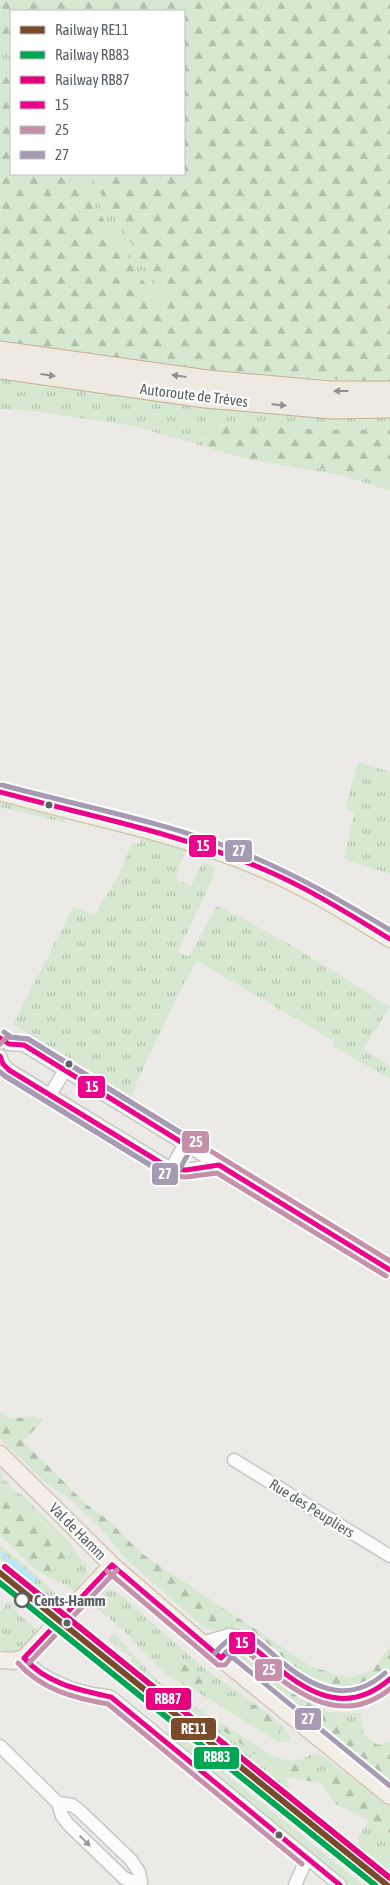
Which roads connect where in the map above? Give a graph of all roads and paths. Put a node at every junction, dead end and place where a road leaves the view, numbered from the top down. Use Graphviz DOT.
graph roads {
  1 [pos="0,351"];
  2 [pos="0,368"];
  3 [pos="390,390"];
  4 [pos="390,408"];
  5 [pos="0,792"];
  6 [pos="390,939"];
  7 [pos="4,1041"];
  8 [pos="1,1056"];
  9 [pos="65,1070"];
  10 [pos="50,1095"];
  11 [pos="185,1144"];
  12 [pos="219,1165"];
  13 [pos="171,1169"];
  14 [pos="390,1270"];
  15 [pos="0,1454"];
  16 [pos="234,1460"];
  17 [pos="390,1556"];
  18 [pos="112,1565"];
  19 [pos="202,1643"];
  20 [pos="248,1643"];
  21 [pos="24,1658"];
  22 [pos="221,1658"];
  23 [pos="0,1660"];
  24 [pos="390,1679"];
  25 [pos="0,1746"];
  26 [pos="390,1796"];
  27 [pos="58,1803"];
  28 [pos="307,1858"];
  29 [pos="142,1884"];
  30 [pos="295,1885"];
  31 [pos="340,1885"];
  3 -- 1 [label="highway, Autoroute de Trèves, one-way"];
  2 -- 4 [label="highway, Autoroute de Trèves, one-way"];
  5 -- 6 [label="main road"];
  7 -- 8 [label="street"];
  7 -- 9 [label="street"];
  8 -- 10 [label="street"];
  9 -- 10 [label="street"];
  9 -- 11 [label="street"];
  10 -- 13 [label="street"];
  11 -- 12 [label="street"];
  11 -- 13 [label="street"];
  12 -- 13 [label="street"];
  12 -- 14 [label="street"];
  15 -- 18 [label="main road, Val de Hamm"];
  16 -- 17 [label="street, Rue des Peupliers"];
  18 -- 19 [label="main road, Val de Hamm"];
  18 -- 21 [label="main road"];
  19 -- 20 [label="street"];
  19 -- 22 [label="main road, Val de Hamm"];
  20 -- 22 [label="street"];
  20 -- 24 [label="street"];
  21 -- 23 [label="main road"];
  21 -- 28 [label="street"];
  22 -- 26 [label="main road, Val de Hamm"];
  25 -- 27 [label="street"];
  27 -- 29 [label="street, one-way"];
  27 -- 29 [label="street"];
  28 -- 30 [label="street"];
  28 -- 31 [label="street"];
}
